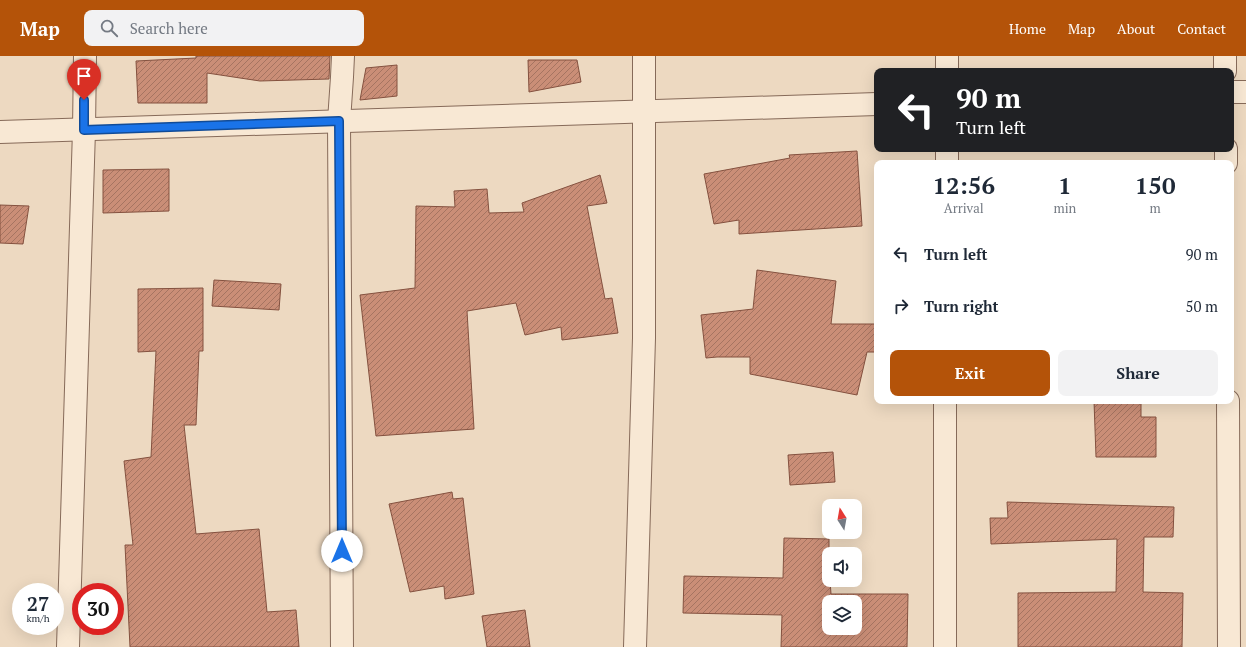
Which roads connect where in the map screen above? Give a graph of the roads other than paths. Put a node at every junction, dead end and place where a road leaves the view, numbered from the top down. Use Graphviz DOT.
graph roads {
  1 [pos="85,56"];
  2 [pos="343,56"];
  3 [pos="644,56"];
  4 [pos="947,56"];
  5 [pos="1225,56"];
  6 [pos="947,68"];
  7 [pos="1225,68"];
  8 [pos="1234,92"];
  9 [pos="1246,92"];
  10 [pos="874,104"];
  11 [pos="644,111"];
  12 [pos="339,121"];
  13 [pos="84,130"];
  14 [pos="0,132"];
  15 [pos="945,404"];
  16 [pos="1228,404"];
  17 [pos="68,647"];
  18 [pos="342,647"];
  19 [pos="635,647"];
  20 [pos="945,647"];
  21 [pos="1229,647"];
  1 -- 13 [label="street"];
  2 -- 12 [label="street"];
  3 -- 11 [label="street"];
  4 -- 6 [label="street"];
  5 -- 7 [label="street"];
  8 -- 9 [label="street"];
  10 -- 11 [label="street"];
  11 -- 12 [label="street"];
  11 -- 19 [label="street"];
  12 -- 13 [label="street"];
  12 -- 18 [label="street"];
  13 -- 14 [label="street"];
  13 -- 17 [label="street"];
  15 -- 20 [label="street"];
  16 -- 21 [label="street"];
}
